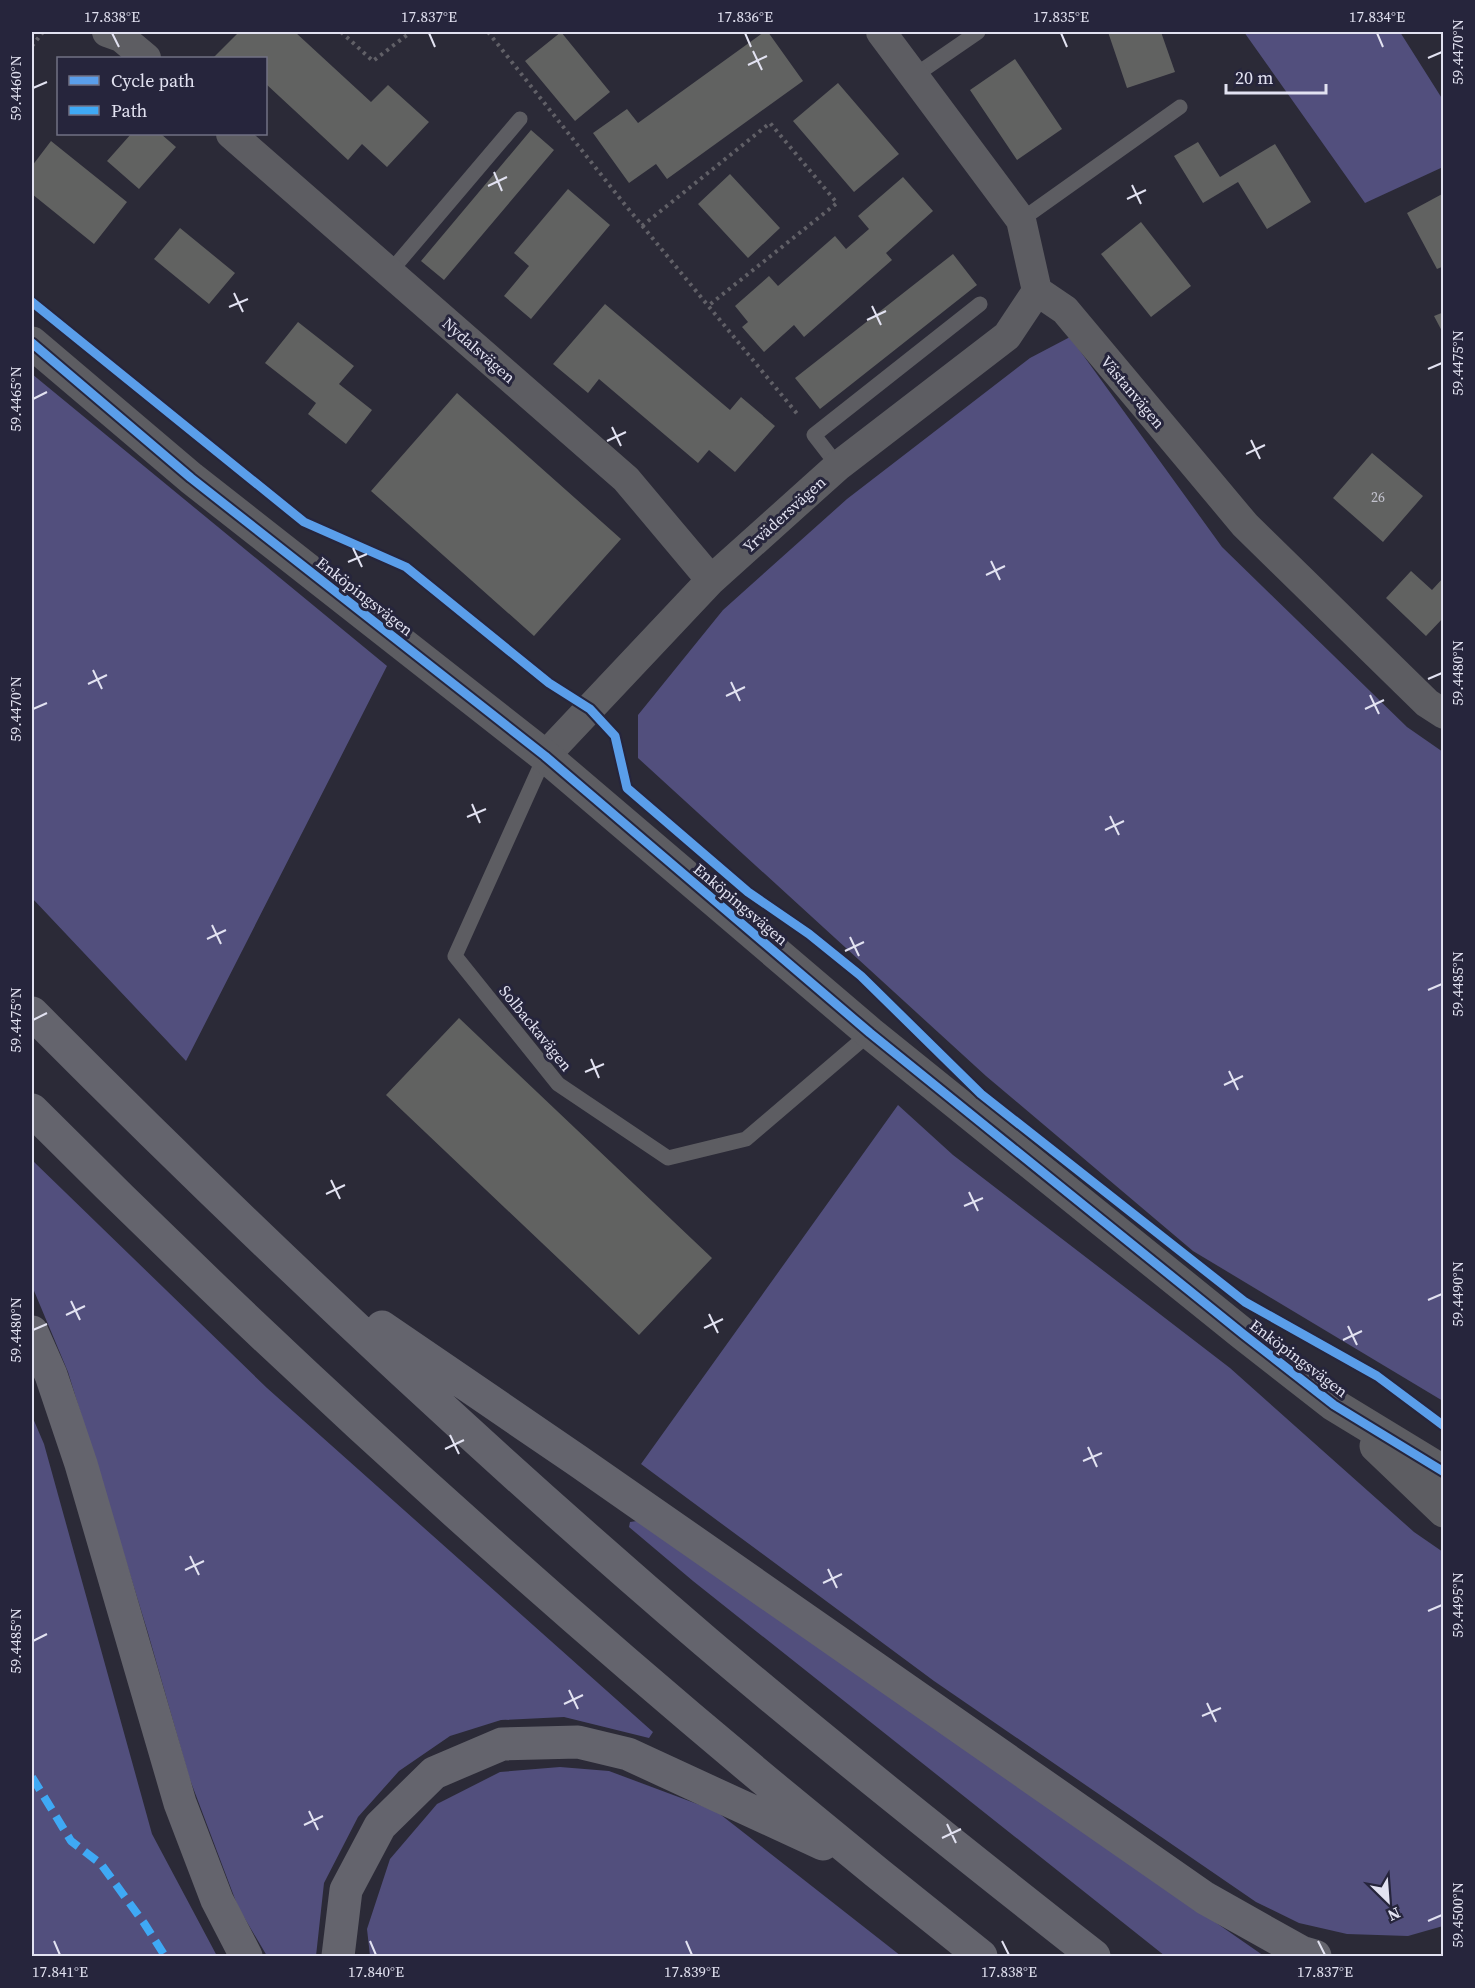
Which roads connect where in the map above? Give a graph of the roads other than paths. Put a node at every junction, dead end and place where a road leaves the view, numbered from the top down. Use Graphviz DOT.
graph roads {
  1 [pos="107,32"];
  2 [pos="881,32"];
  3 [pos="978,32"];
  4 [pos="145,57"];
  5 [pos="914,76"];
  6 [pos="1180,107"];
  7 [pos="520,119"];
  8 [pos="232,135"];
  9 [pos="1022,220"];
  10 [pos="390,272"];
  11 [pos="1037,291"];
  12 [pos="980,304"];
  13 [pos="32,343"];
  14 [pos="838,466"];
  15 [pos="711,580"];
  16 [pos="1443,714"];
  17 [pos="545,756"];
  18 [pos="32,1013"];
  19 [pos="870,1033"];
  20 [pos="32,1110"];
  21 [pos="286,1263"];
  22 [pos="32,1332"];
  23 [pos="1334,1405"];
  24 [pos="1443,1472"];
  25 [pos="1443,1511"];
  26 [pos="864,1864"];
  27 [pos="246,1956"];
  28 [pos="338,1956"];
  29 [pos="981,1956"];
  30 [pos="1094,1956"];
  31 [pos="1315,1956"];
  1 -- 4 [label="street"];
  2 -- 5 [label="street"];
  3 -- 5 [label="lane"];
  5 -- 9 [label="street"];
  6 -- 9 [label="lane"];
  7 -- 10 [label="lane"];
  8 -- 10 [label="street, Nydalsvägen"];
  9 -- 11 [label="street"];
  10 -- 15 [label="street, Nydalsvägen"];
  11 -- 14 [label="street, Yrvädersvägen"];
  11 -- 16 [label="street, Västanvägen"];
  12 -- 14 [label="lane"];
  13 -- 17 [label="street, Enköpingsvägen"];
  14 -- 15 [label="street, Yrvädersvägen"];
  15 -- 17 [label="street, Yrvädersvägen"];
  17 -- 19 [label="street, Enköpingsvägen"];
  17 -- 19 [label="lane, Solbackavägen"];
  18 -- 21 [label="highway"];
  19 -- 23 [label="street, Enköpingsvägen"];
  20 -- 26 [label="highway"];
  21 -- 30 [label="highway"];
  21 -- 31 [label="highway"];
  22 -- 27 [label="highway"];
  23 -- 24 [label="street, Enköpingsvägen"];
  23 -- 25 [label="street, Enköpingsvägen"];
  26 -- 28 [label="highway"];
  26 -- 29 [label="highway"];
}
